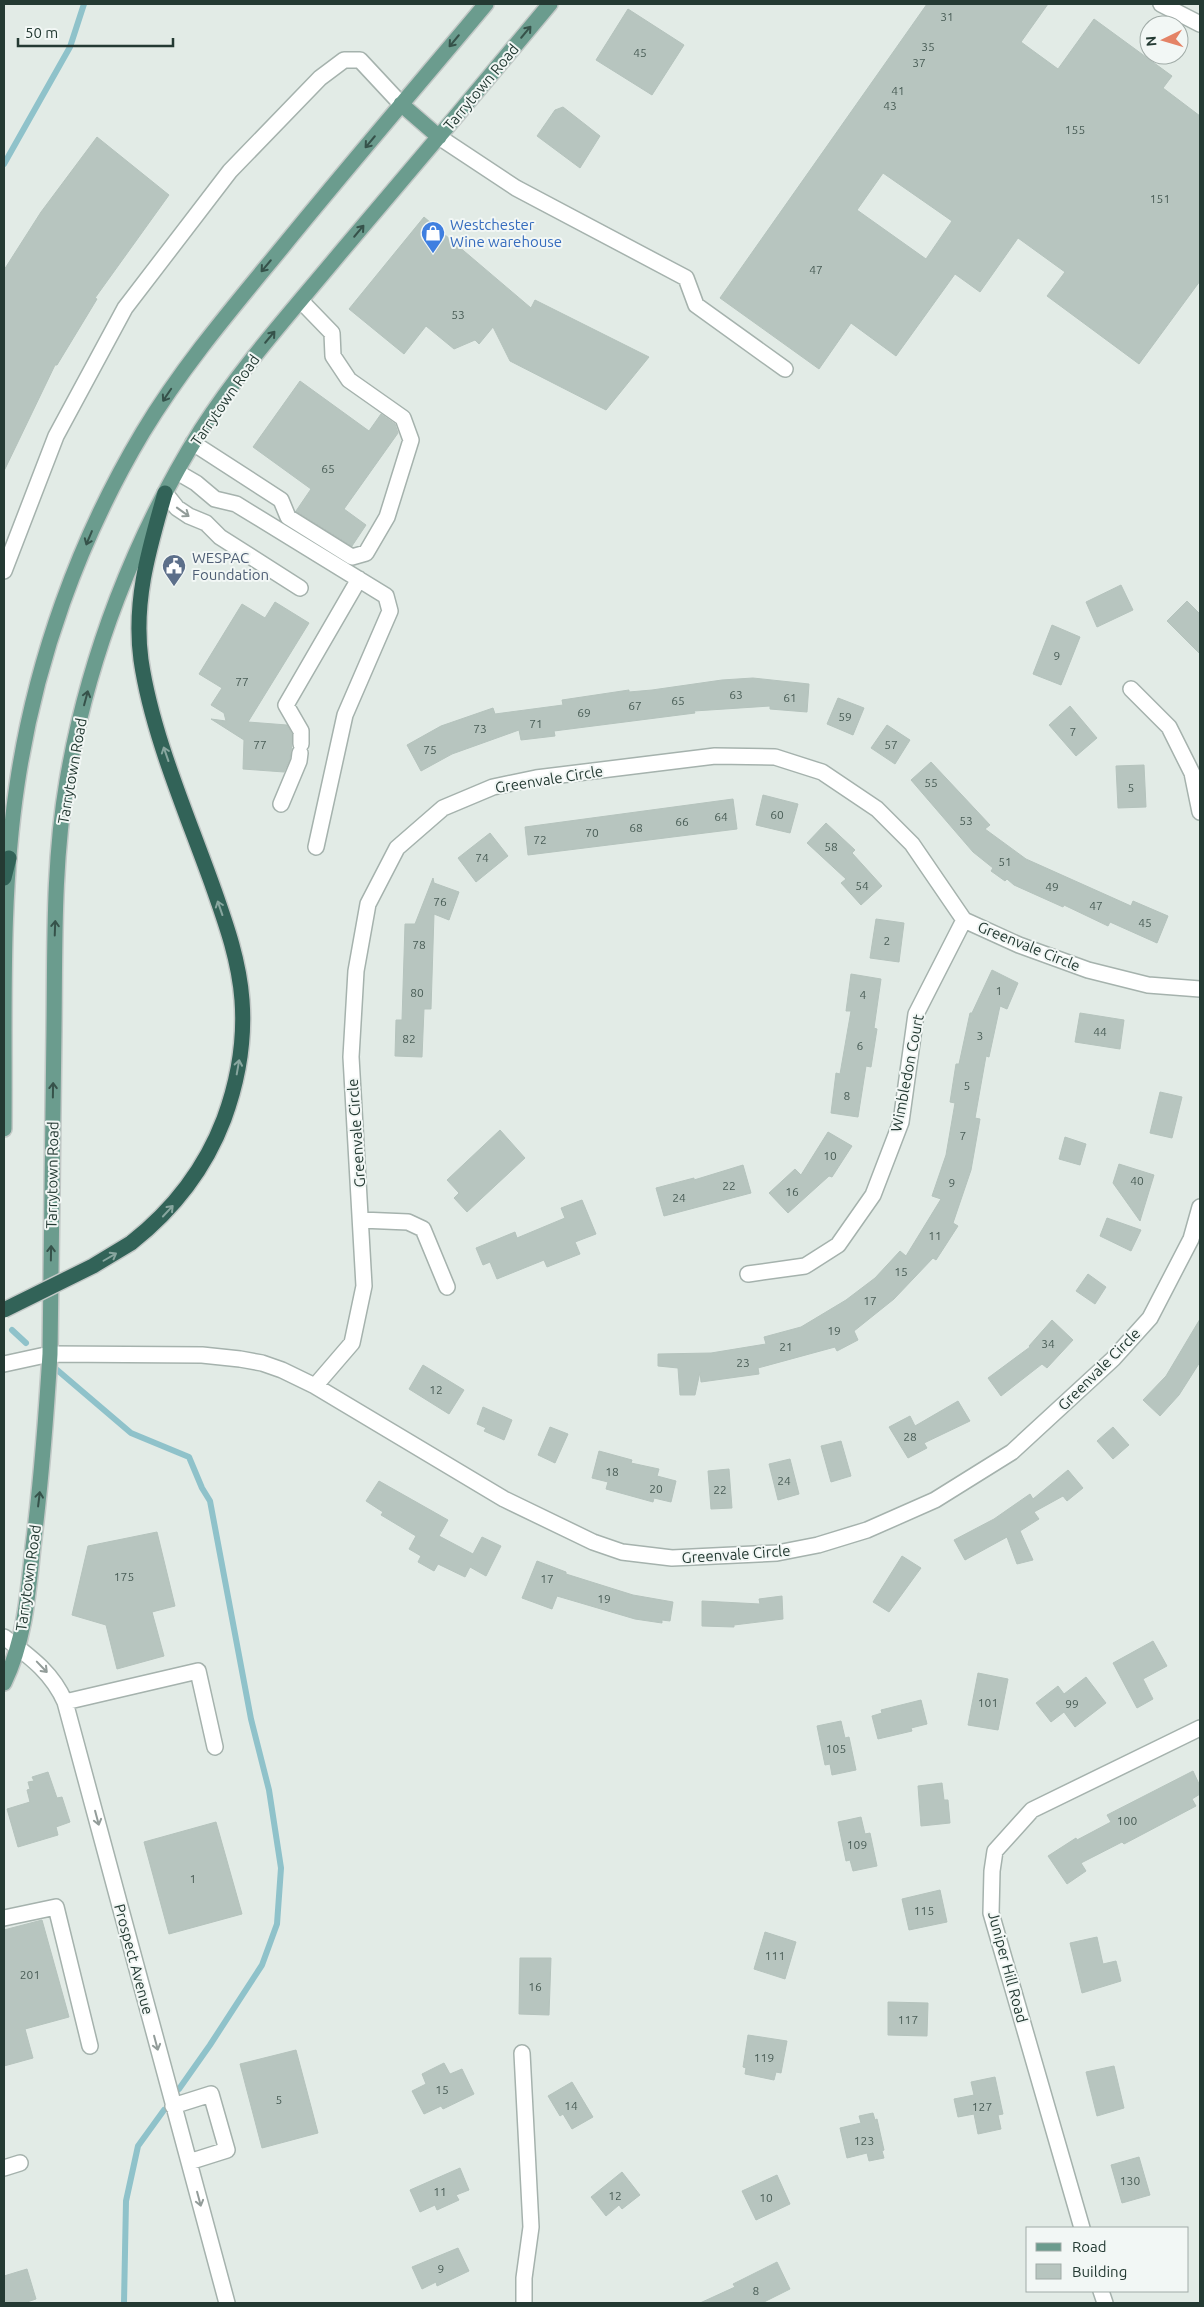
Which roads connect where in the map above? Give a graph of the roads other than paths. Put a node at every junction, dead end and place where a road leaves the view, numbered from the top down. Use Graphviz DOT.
graph roads {
  1 [pos="486,4"];
  2 [pos="550,4"];
  3 [pos="1161,4"];
  4 [pos="1200,24"];
  5 [pos="402,104"];
  6 [pos="439,137"];
  7 [pos="301,301"];
  8 [pos="785,369"];
  9 [pos="193,443"];
  10 [pos="177,472"];
  11 [pos="165,493"];
  12 [pos="215,499"];
  13 [pos="206,523"];
  14 [pos="4,571"];
  15 [pos="359,579"];
  16 [pos="300,588"];
  17 [pos="1132,689"];
  18 [pos="281,804"];
  19 [pos="1200,812"];
  20 [pos="316,847"];
  21 [pos="9,858"];
  22 [pos="4,878"];
  23 [pos="964,920"];
  24 [pos="1200,990"];
  25 [pos="4,1129"];
  26 [pos="1200,1207"];
  27 [pos="361,1220"];
  28 [pos="1200,1253"];
  29 [pos="1184,1254"];
  30 [pos="748,1274"];
  31 [pos="447,1287"];
  32 [pos="4,1310"];
  33 [pos="50,1354"];
  34 [pos="4,1364"];
  35 [pos="315,1386"];
  36 [pos="4,1637"];
  37 [pos="18,1648"];
  38 [pos="4,1683"];
  39 [pos="65,1702"];
  40 [pos="1200,1728"];
  41 [pos="215,1747"];
  42 [pos="4,1918"];
  43 [pos="90,2046"];
  44 [pos="522,2052"];
  45 [pos="173,2106"];
  46 [pos="189,2162"];
  47 [pos="20,2163"];
  48 [pos="4,2168"];
  49 [pos="1082,2227"];
  50 [pos="227,2303"];
  51 [pos="524,2303"];
  1 -- 5 [label="main road, one-way"];
  6 -- 2 [label="main road, Tarrytown Road, one-way"];
  3 -- 4 [label="street"];
  5 -- 6 [label="main road"];
  5 -- 14 [label="street"];
  5 -- 21 [label="main road, one-way"];
  7 -- 6 [label="main road, Tarrytown Road, one-way"];
  6 -- 8 [label="street"];
  9 -- 7 [label="main road, Tarrytown Road, one-way"];
  7 -- 9 [label="street"];
  9 -- 10 [label="main road, Tarrytown Road"];
  10 -- 11 [label="main road, Tarrytown Road"];
  10 -- 12 [label="street"];
  11 -- 13 [label="street, one-way"];
  32 -- 11 [label="highway, one-way, bridge"];
  33 -- 11 [label="main road, Tarrytown Road, one-way"];
  12 -- 13 [label="street"];
  12 -- 15 [label="street"];
  13 -- 16 [label="street"];
  15 -- 18 [label="street"];
  15 -- 20 [label="street"];
  17 -- 19 [label="street"];
  21 -- 22 [label="highway"];
  21 -- 25 [label="main road"];
  23 -- 24 [label="street, Greenvale Circle"];
  23 -- 27 [label="street, Greenvale Circle"];
  23 -- 30 [label="street, Wimbledon Court"];
  26 -- 29 [label="street, Greenvale Circle"];
  27 -- 31 [label="street"];
  27 -- 35 [label="street, Greenvale Circle"];
  28 -- 29 [label="street"];
  29 -- 35 [label="street, Greenvale Circle"];
  33 -- 34 [label="street, Greenvale Circle"];
  33 -- 35 [label="street, Greenvale Circle"];
  37 -- 33 [label="main road, Tarrytown Road, one-way"];
  36 -- 37 [label="street, Prospect Avenue"];
  37 -- 38 [label="main road, Tarrytown Road"];
  37 -- 39 [label="street, Prospect Avenue, one-way"];
  39 -- 41 [label="street"];
  39 -- 45 [label="street, Prospect Avenue, one-way"];
  40 -- 49 [label="street, Juniper Hill Road"];
  42 -- 43 [label="street"];
  44 -- 51 [label="street"];
  45 -- 46 [label="street, Prospect Avenue"];
  45 -- 46 [label="street"];
  46 -- 50 [label="street, Prospect Avenue, one-way"];
  47 -- 48 [label="street"];
}
